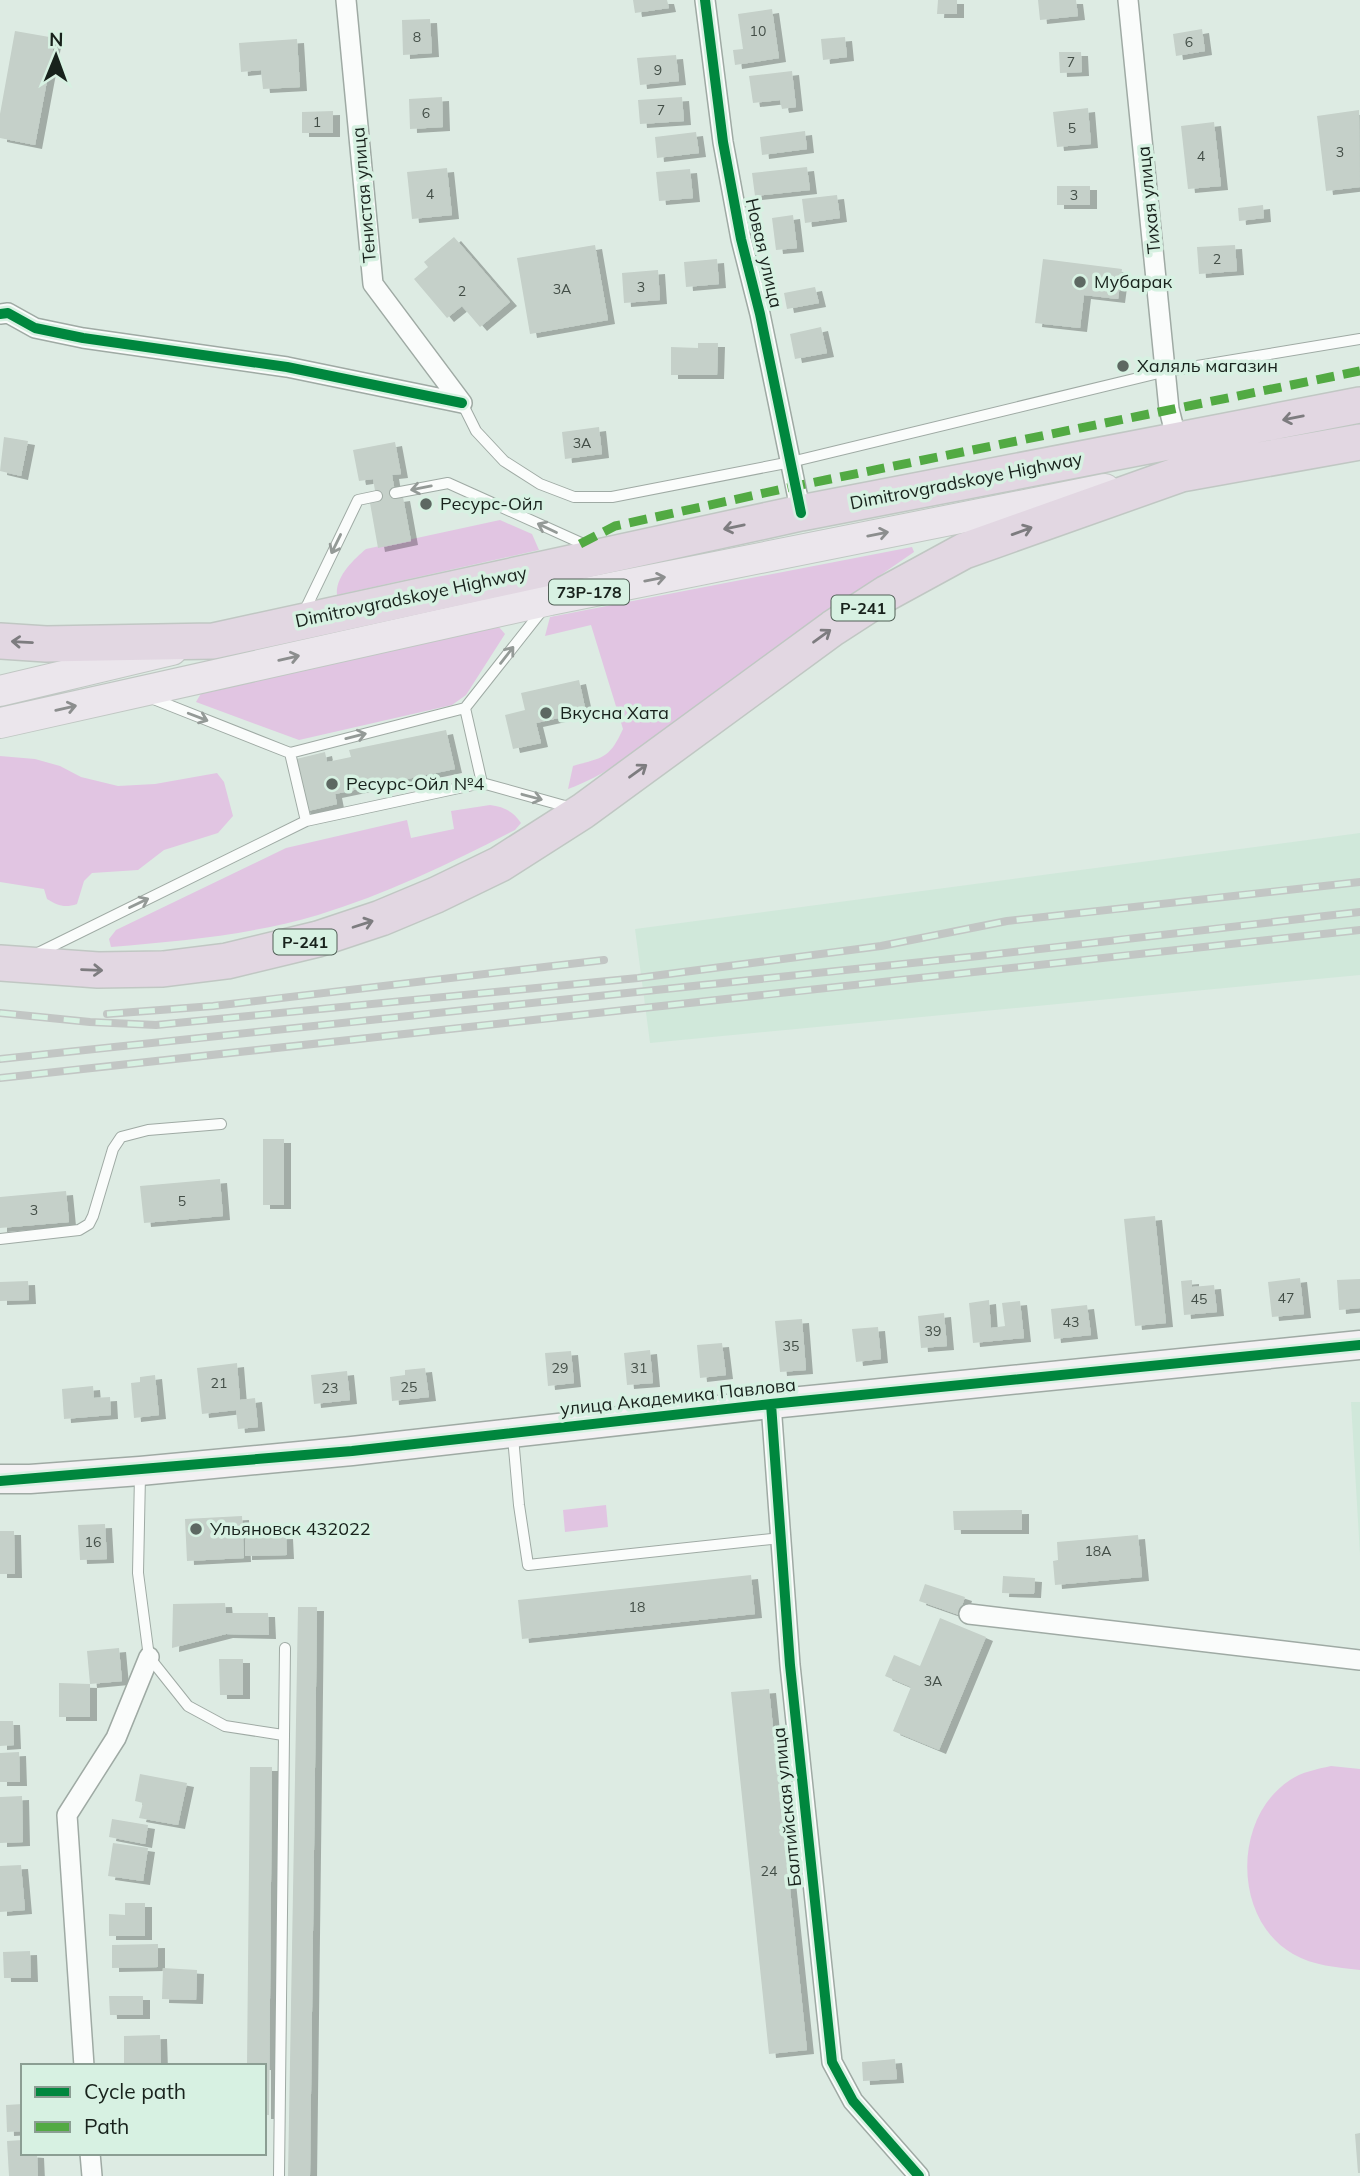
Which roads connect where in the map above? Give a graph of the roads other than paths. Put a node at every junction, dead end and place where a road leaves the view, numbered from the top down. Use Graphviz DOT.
graph roads {
  1 [pos="346,0"];
  2 [pos="705,0"];
  3 [pos="1128,0"];
  4 [pos="0,314"];
  5 [pos="1360,339"];
  6 [pos="1167,371"];
  7 [pos="462,403"];
  8 [pos="1360,405"];
  9 [pos="1360,442"];
  10 [pos="1179,457"];
  11 [pos="791,462"];
  12 [pos="396,493"];
  13 [pos="377,496"];
  14 [pos="800,513"];
  15 [pos="610,554"];
  16 [pos="550,600"];
  17 [pos="300,621"];
  18 [pos="213,640"];
  19 [pos="0,641"];
  20 [pos="0,691"];
  21 [pos="134,692"];
  22 [pos="466,708"];
  23 [pos="0,723"];
  24 [pos="290,753"];
  25 [pos="482,783"];
  26 [pos="583,811"];
  27 [pos="306,821"];
  28 [pos="6,964"];
  29 [pos="221,1124"];
  30 [pos="0,1239"];
  31 [pos="1360,1345"];
  32 [pos="771,1404"];
  33 [pos="513,1433"];
  34 [pos="140,1471"];
  35 [pos="0,1480"];
  36 [pos="782,1538"];
  37 [pos="969,1614"];
  38 [pos="285,1648"];
  39 [pos="149,1657"];
  40 [pos="1360,1660"];
  41 [pos="283,1735"];
  42 [pos="84,2064"];
  43 [pos="90,2155"];
  44 [pos="92,2176"];
  45 [pos="279,2176"];
  46 [pos="919,2176"];
  1 -- 7 [label="street, Тенистая улица"];
  2 -- 11 [label="street, Новая улица"];
  3 -- 6 [label="street, Тихая улица"];
  4 -- 7 [label="street"];
  5 -- 6 [label="lane"];
  6 -- 10 [label="street, Тихая улица"];
  6 -- 11 [label="lane"];
  7 -- 11 [label="lane"];
  8 -- 10 [label="highway, Dimitrovgradskoye Highway / Р-241, one-way"];
  9 -- 10 [label="highway, Dimitrovgradskoye Highway / Р-241"];
  10 -- 14 [label="highway, Dimitrovgradskoye Highway / Р-241"];
  16 -- 10 [label="main road, Dimitrovgradskoye Highway / 73Р-178, one-way"];
  26 -- 10 [label="highway, Р-241, one-way"];
  11 -- 14 [label="street, Новая улица"];
  15 -- 12 [label="lane, one-way"];
  13 -- 17 [label="lane, one-way"];
  14 -- 15 [label="highway, Dimitrovgradskoye Highway / Р-241, one-way"];
  15 -- 17 [label="highway, Dimitrovgradskoye Highway / Р-241"];
  21 -- 16 [label="main road, Dimitrovgradskoye Highway / 73Р-178, one-way"];
  22 -- 16 [label="lane, one-way"];
  17 -- 18 [label="highway, Dimitrovgradskoye Highway / Р-241"];
  18 -- 19 [label="highway, Р-241, one-way"];
  18 -- 20 [label="main road, Dimitrovgradskoye Highway"];
  23 -- 21 [label="main road, Dimitrovgradskoye Highway / 73Р-178, one-way"];
  21 -- 24 [label="lane, one-way"];
  24 -- 22 [label="lane, one-way"];
  22 -- 25 [label="lane"];
  24 -- 27 [label="lane"];
  25 -- 26 [label="lane, one-way"];
  25 -- 27 [label="lane"];
  28 -- 26 [label="highway, Р-241, one-way"];
  28 -- 27 [label="lane, one-way"];
  29 -- 30 [label="lane"];
  31 -- 32 [label="street, улица Академика Павлова"];
  32 -- 33 [label="street, улица Академика Павлова"];
  32 -- 36 [label="street, Балтийская улица"];
  33 -- 34 [label="street, улица Академика Павлова"];
  33 -- 36 [label="lane"];
  34 -- 35 [label="street, улица Академика Павлова"];
  34 -- 39 [label="lane"];
  36 -- 46 [label="street, Балтийская улица"];
  37 -- 40 [label="street"];
  38 -- 41 [label="lane"];
  39 -- 41 [label="lane"];
  39 -- 42 [label="street"];
  41 -- 45 [label="lane"];
  43 -- 44 [label="street"];
}
